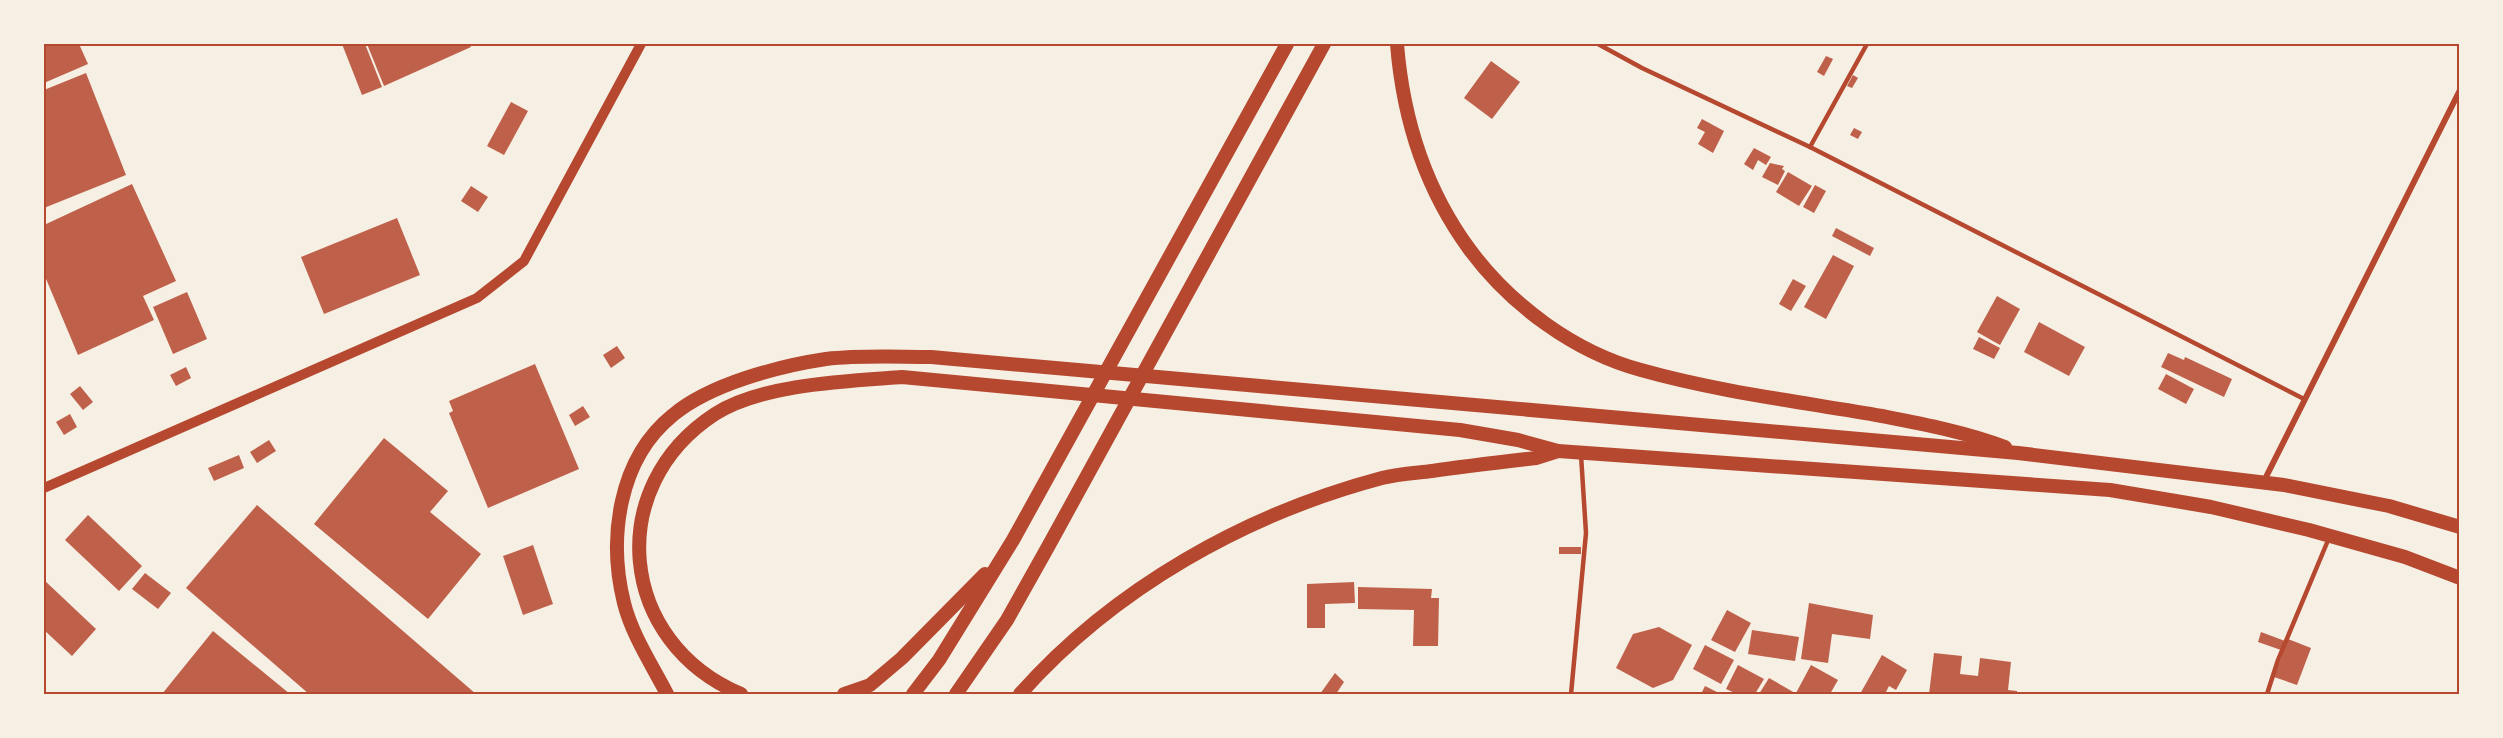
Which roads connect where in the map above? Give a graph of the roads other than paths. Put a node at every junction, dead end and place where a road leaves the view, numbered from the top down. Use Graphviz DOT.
graph roads {
  1 [pos="641,44"];
  2 [pos="1287,44"];
  3 [pos="1324,44"];
  4 [pos="1397,44"];
  5 [pos="1598,44"];
  6 [pos="1867,44"];
  7 [pos="2460,90"];
  8 [pos="1810,147"];
  9 [pos="2304,399"];
  10 [pos="1558,451"];
  11 [pos="1581,452"];
  12 [pos="2018,453"];
  13 [pos="2263,483"];
  14 [pos="44,488"];
  15 [pos="2460,527"];
  16 [pos="2330,536"];
  17 [pos="1013,540"];
  18 [pos="2460,578"];
  19 [pos="667,694"];
  20 [pos="741,694"];
  21 [pos="844,694"];
  22 [pos="913,694"];
  23 [pos="956,694"];
  24 [pos="1020,694"];
  25 [pos="1571,694"];
  26 [pos="2267,694"];
  1 -- 14 [label="street"];
  2 -- 17 [label="highway"];
  3 -- 23 [label="highway"];
  4 -- 12 [label="highway"];
  5 -- 8 [label="lane"];
  6 -- 8 [label="lane"];
  7 -- 9 [label="street"];
  8 -- 9 [label="lane"];
  9 -- 13 [label="street"];
  10 -- 11 [label="highway"];
  10 -- 20 [label="highway"];
  10 -- 24 [label="highway"];
  11 -- 16 [label="highway"];
  11 -- 25 [label="lane"];
  12 -- 13 [label="highway"];
  12 -- 19 [label="highway"];
  13 -- 15 [label="highway"];
  16 -- 18 [label="highway"];
  16 -- 26 [label="lane"];
  17 -- 21 [label="highway"];
  17 -- 22 [label="highway"];
}
